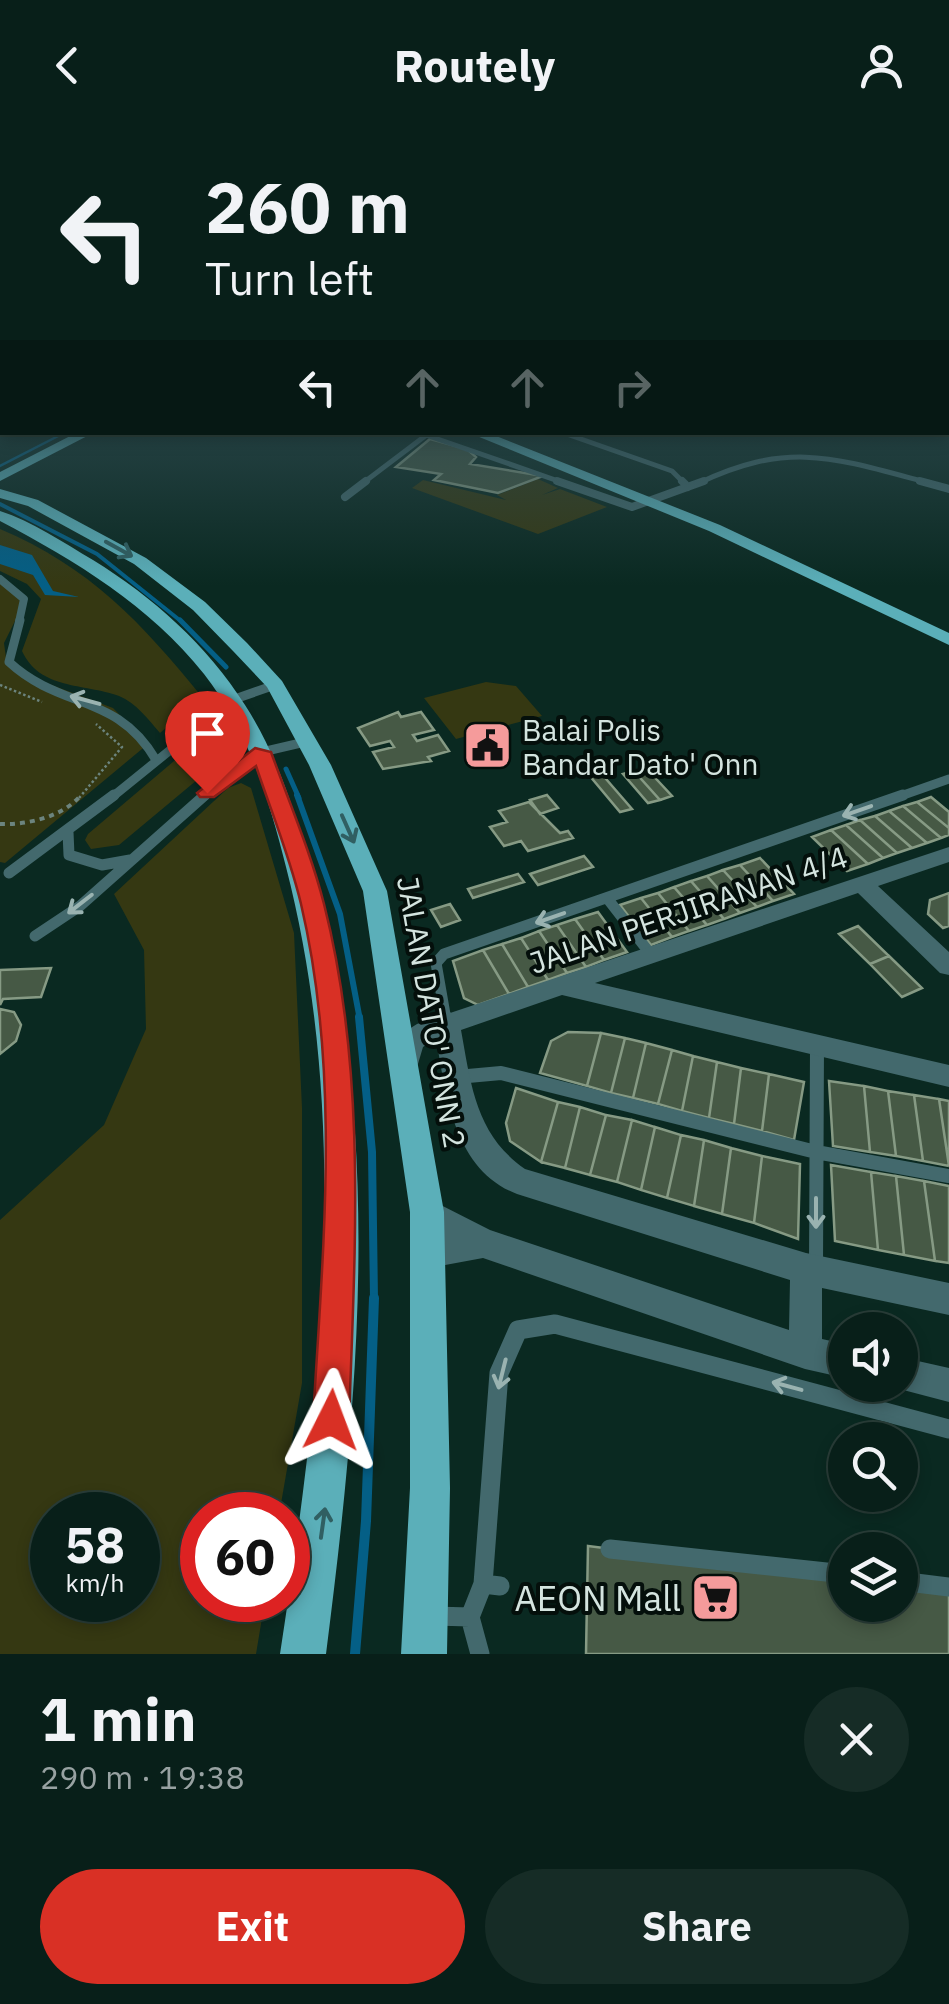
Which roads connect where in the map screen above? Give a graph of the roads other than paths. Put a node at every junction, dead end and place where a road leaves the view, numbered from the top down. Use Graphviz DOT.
graph roads {
  1 [pos="67,443"];
  2 [pos="416,443"];
  3 [pos="476,443"];
  4 [pos="480,443"];
  5 [pos="527,443"];
  6 [pos="593,443"];
  7 [pos="24,465"];
  8 [pos="0,477"];
  9 [pos="688,487"];
  10 [pos="949,489"];
  11 [pos="0,493"];
  12 [pos="345,497"];
  13 [pos="664,499"];
  14 [pos="33,504"];
  15 [pos="0,516"];
  16 [pos="0,579"];
  17 [pos="949,625"];
  18 [pos="949,640"];
  19 [pos="275,685"];
  20 [pos="232,700"];
  21 [pos="305,742"];
  22 [pos="262,752"];
  23 [pos="156,760"];
  24 [pos="949,779"];
  25 [pos="68,832"];
  26 [pos="949,854"];
  27 [pos="130,860"];
  28 [pos="9,873"];
  29 [pos="862,884"];
  30 [pos="607,898"];
  31 [pos="35,936"];
  32 [pos="652,956"];
  33 [pos="949,966"];
  34 [pos="564,986"];
  35 [pos="393,1006"];
  36 [pos="447,1026"];
  37 [pos="817,1046"];
  38 [pos="406,1068"];
  39 [pos="949,1076"];
  40 [pos="457,1078"];
  41 [pos="816,1152"];
  42 [pos="949,1176"];
  43 [pos="426,1212"];
  44 [pos="483,1243"];
  45 [pos="429,1253"];
  46 [pos="811,1270"];
  47 [pos="949,1299"];
  48 [pos="806,1352"];
  49 [pos="828,1357"];
  50 [pos="918,1378"];
  51 [pos="949,1385"];
  52 [pos="949,1429"];
  53 [pos="610,1549"];
  54 [pos="828,1572"];
  55 [pos="918,1583"];
  56 [pos="949,1587"];
  57 [pos="470,1617"];
  58 [pos="426,1635"];
  59 [pos="303,1654"];
  60 [pos="480,1654"];
  1 -- 7 [label="main road"];
  2 -- 12 [label="lane"];
  3 -- 13 [label="lane"];
  4 -- 13 [label="main road"];
  5 -- 13 [label="main road"];
  6 -- 9 [label="lane"];
  7 -- 8 [label="main road"];
  7 -- 14 [label="main road"];
  9 -- 10 [label="lane"];
  9 -- 13 [label="lane"];
  11 -- 14 [label="main road, JALAN DATO' ONN 2"];
  13 -- 17 [label="main road"];
  13 -- 18 [label="main road"];
  14 -- 19 [label="main road, JALAN DATO' ONN 2, one-way"];
  15 -- 20 [label="main road"];
  23 -- 16 [label="lane, one-way"];
  19 -- 20 [label="lane"];
  19 -- 21 [label="main road, JALAN DATO' ONN 2"];
  20 -- 22 [label="main road"];
  20 -- 23 [label="lane"];
  21 -- 22 [label="lane"];
  21 -- 35 [label="main road, JALAN DATO' ONN 2, one-way"];
  22 -- 27 [label="lane"];
  59 -- 22 [label="main road, one-way"];
  23 -- 25 [label="lane"];
  24 -- 30 [label="lane, one-way"];
  25 -- 27 [label="lane"];
  25 -- 28 [label="lane"];
  26 -- 29 [label="street, JALAN PERJIRANAN 4/4"];
  27 -- 31 [label="lane, one-way"];
  29 -- 32 [label="street, JALAN PERJIRANAN 4/4"];
  29 -- 33 [label="street"];
  30 -- 32 [label="lane"];
  30 -- 36 [label="lane, one-way"];
  32 -- 34 [label="street, JALAN PERJIRANAN 4/4"];
  34 -- 36 [label="street, JALAN PERJIRANAN 4/4"];
  34 -- 37 [label="street"];
  35 -- 36 [label="street"];
  35 -- 38 [label="main road, JALAN DATO' ONN 2"];
  36 -- 38 [label="street, JALAN PERJIRANAN 4/4"];
  36 -- 40 [label="street"];
  37 -- 39 [label="street"];
  37 -- 41 [label="lane"];
  38 -- 43 [label="main road, JALAN DATO' ONN 2"];
  40 -- 41 [label="lane"];
  40 -- 46 [label="street"];
  41 -- 42 [label="lane"];
  41 -- 46 [label="lane, one-way"];
  43 -- 44 [label="street"];
  43 -- 45 [label="main road, JALAN DATO' ONN 2"];
  44 -- 45 [label="street"];
  44 -- 48 [label="street"];
  45 -- 58 [label="main road, JALAN DATO' ONN 2"];
  46 -- 47 [label="street"];
  46 -- 48 [label="street"];
  48 -- 49 [label="street"];
  50 -- 51 [label="street"];
  52 -- 57 [label="lane, one-way"];
  53 -- 54 [label="lane"];
  55 -- 56 [label="lane"];
  57 -- 58 [label="lane"];
  57 -- 60 [label="lane"];
}
